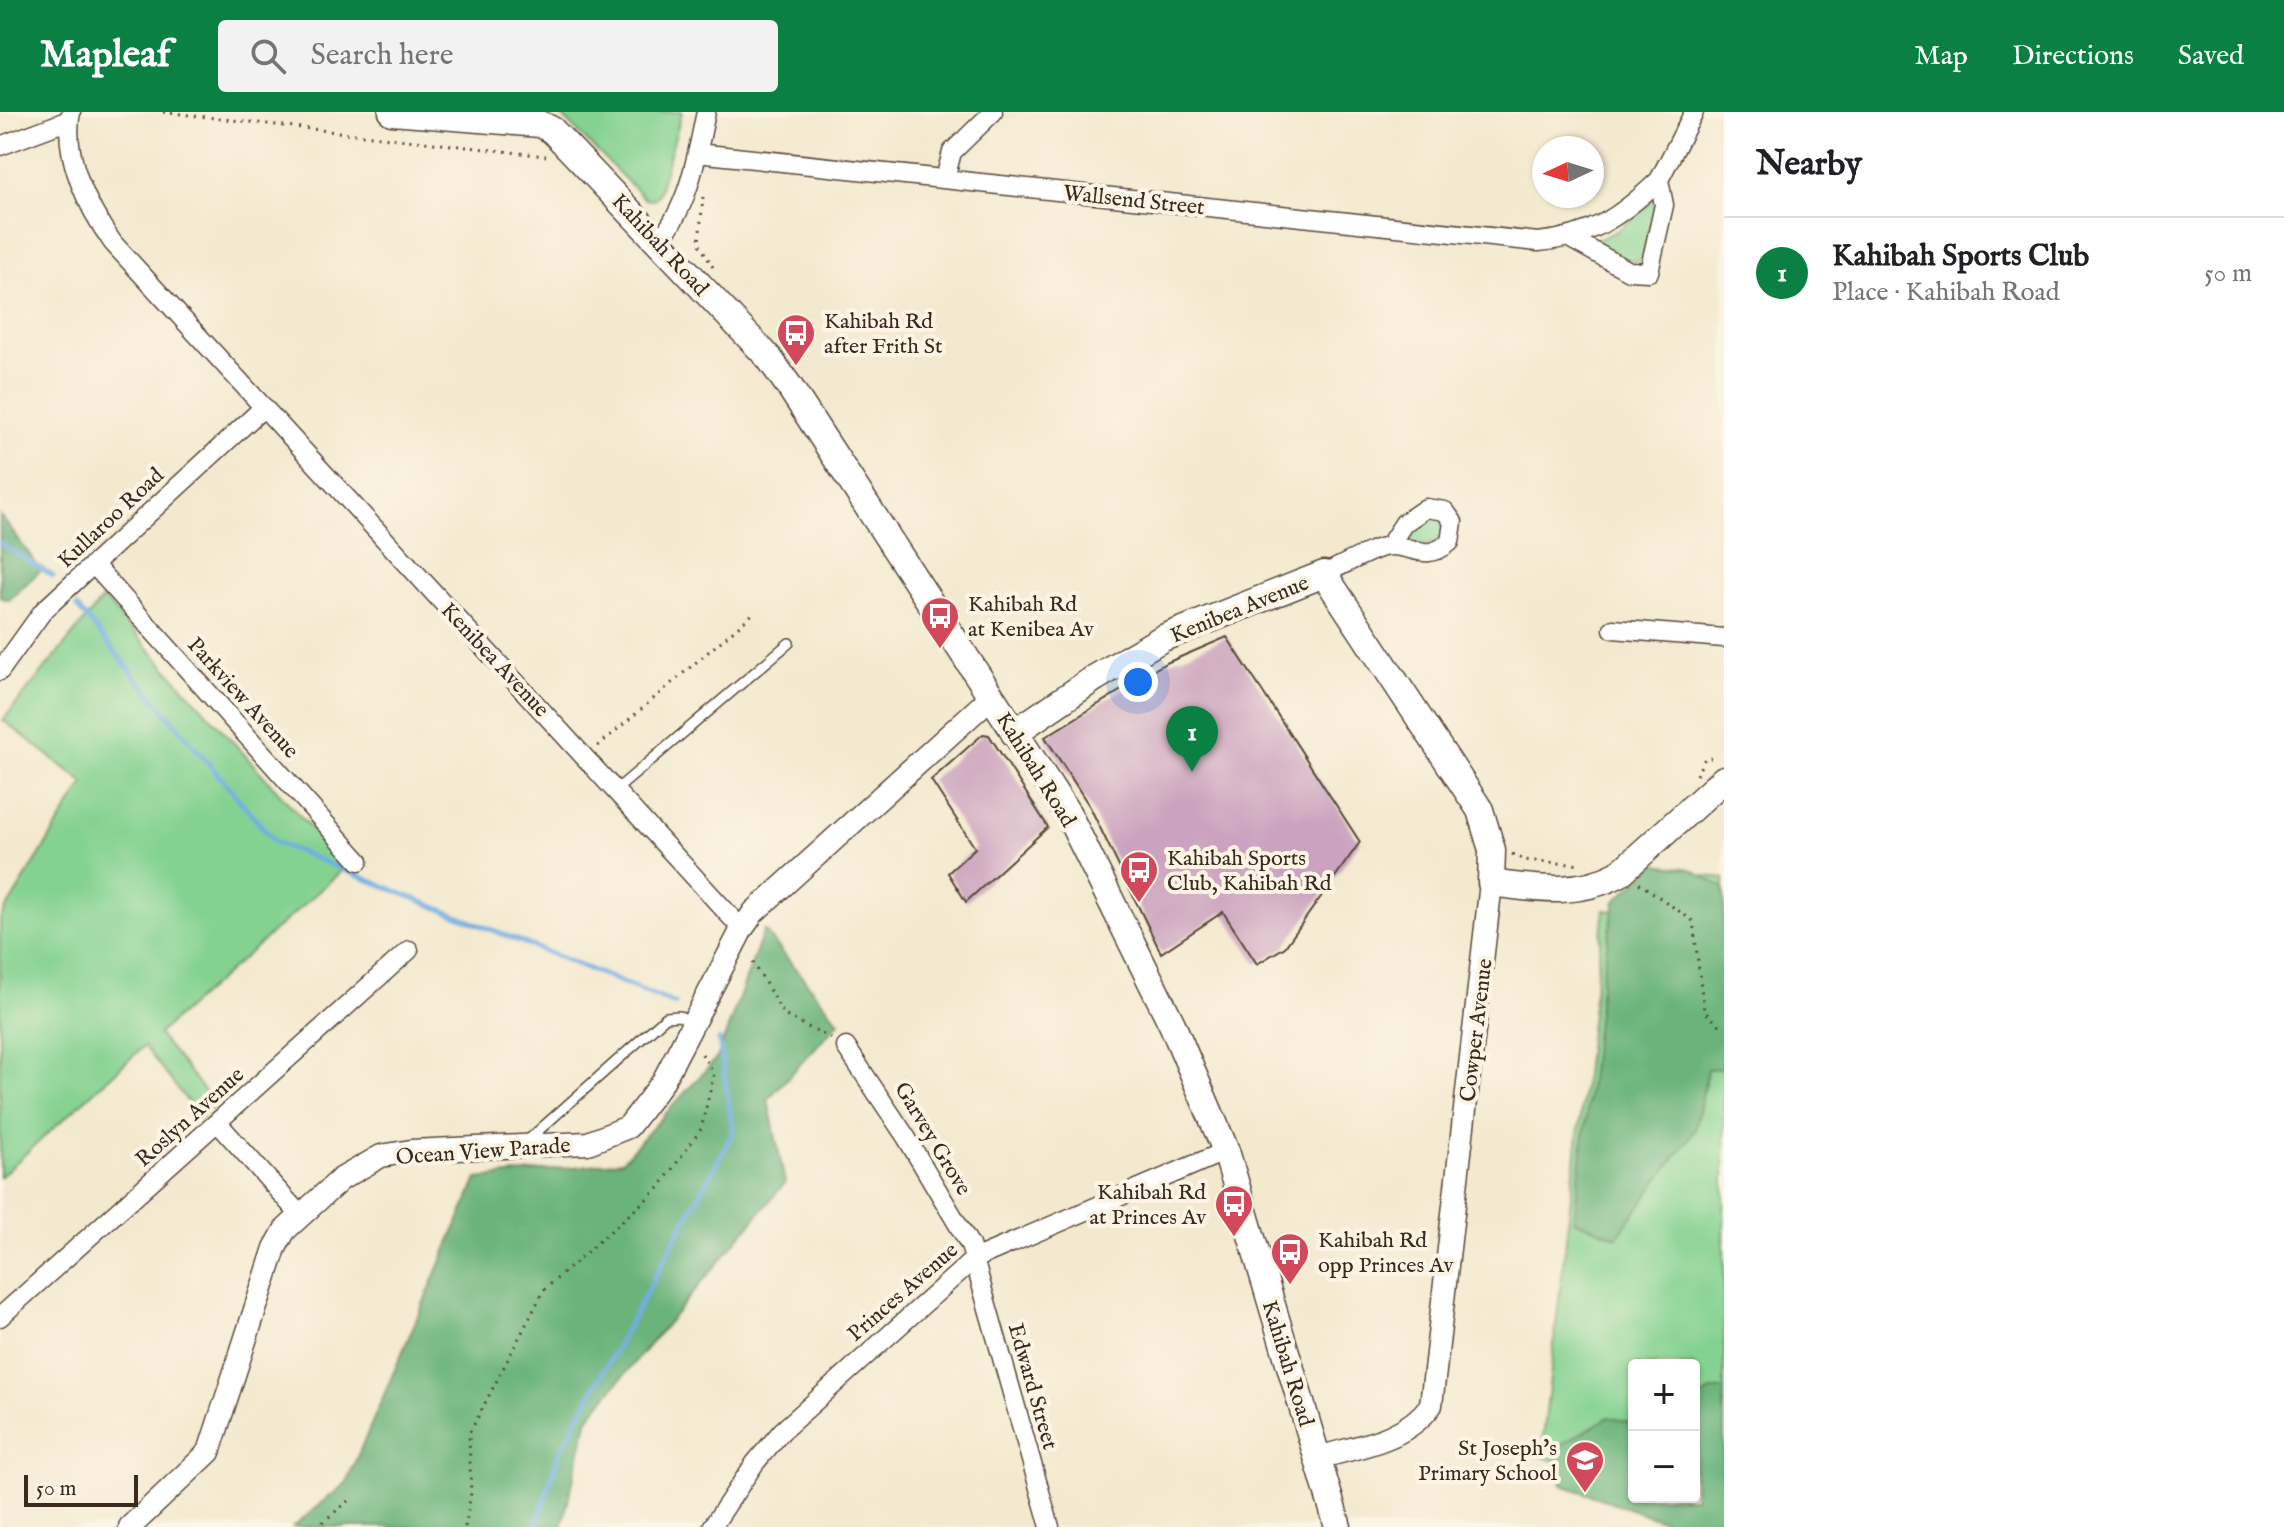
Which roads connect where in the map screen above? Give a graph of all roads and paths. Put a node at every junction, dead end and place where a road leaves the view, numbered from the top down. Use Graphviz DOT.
graph roads {
  1 [pos="163,112"];
  2 [pos="706,112"];
  3 [pos="993,112"];
  4 [pos="1694,112"];
  5 [pos="406,113"];
  6 [pos="70,116"];
  7 [pos="540,118"];
  8 [pos="0,146"];
  9 [pos="697,153"];
  10 [pos="551,161"];
  11 [pos="945,179"];
  12 [pos="1659,180"];
  13 [pos="1571,239"];
  14 [pos="658,241"];
  15 [pos="264,407"];
  16 [pos="1389,546"];
  17 [pos="93,564"];
  18 [pos="1324,574"];
  19 [pos="755,612"];
  20 [pos="1613,629"];
  21 [pos="1724,638"];
  22 [pos="789,643"];
  23 [pos="0,671"];
  24 [pos="991,697"];
  25 [pos="1014,733"];
  26 [pos="586,757"];
  27 [pos="1718,769"];
  28 [pos="1692,778"];
  29 [pos="616,790"];
  30 [pos="1508,850"];
  31 [pos="359,861"];
  32 [pos="1591,865"];
  33 [pos="1623,871"];
  34 [pos="1491,883"];
  35 [pos="742,929"];
  36 [pos="409,950"];
  37 [pos="753,962"];
  38 [pos="692,1028"];
  39 [pos="1724,1029"];
  40 [pos="846,1047"];
  41 [pos="218,1123"];
  42 [pos="519,1146"];
  43 [pos="1226,1151"];
  44 [pos="300,1215"];
  45 [pos="974,1259"];
  46 [pos="0,1317"];
  47 [pos="1318,1458"];
  48 [pos="349,1501"];
  49 [pos="130,1527"];
  50 [pos="316,1527"];
  51 [pos="465,1527"];
  52 [pos="712,1527"];
  53 [pos="1050,1527"];
  54 [pos="1338,1527"];
  1 -- 10 [label="path"];
  2 -- 9 [label="street"];
  3 -- 11 [label="street"];
  4 -- 12 [label="street"];
  5 -- 7 [label="main road"];
  6 -- 8 [label="street"];
  6 -- 15 [label="street, Kenibea Avenue"];
  7 -- 14 [label="main road, Kahibah Road"];
  9 -- 11 [label="street, Wallsend Street"];
  9 -- 14 [label="street"];
  11 -- 13 [label="street, Wallsend Street"];
  12 -- 13 [label="street, Wallsend Street"];
  12 -- 13 [label="street"];
  14 -- 24 [label="main road, Kahibah Road"];
  15 -- 17 [label="street, Kullaroo Road"];
  15 -- 26 [label="street, Kenibea Avenue"];
  16 -- 18 [label="street, Kenibea Avenue"];
  17 -- 23 [label="street, Kullaroo Road"];
  17 -- 31 [label="street, Parkview Avenue"];
  18 -- 25 [label="main road, Kenibea Avenue"];
  18 -- 34 [label="main road, Cowper Avenue"];
  19 -- 26 [label="path"];
  20 -- 21 [label="street"];
  22 -- 29 [label="lane"];
  24 -- 25 [label="main road, Kahibah Road"];
  24 -- 35 [label="street"];
  25 -- 43 [label="main road, Kahibah Road"];
  26 -- 29 [label="street, Kenibea Avenue"];
  27 -- 28 [label="path"];
  27 -- 33 [label="main road"];
  29 -- 35 [label="street, Kenibea Avenue"];
  30 -- 32 [label="path"];
  33 -- 34 [label="main road"];
  33 -- 39 [label="path"];
  34 -- 47 [label="street, Cowper Avenue"];
  35 -- 38 [label="street, Ocean View Parade"];
  36 -- 41 [label="street, Roslyn Avenue"];
  37 -- 40 [label="path"];
  38 -- 42 [label="lane"];
  38 -- 42 [label="street, Ocean View Parade"];
  38 -- 51 [label="path"];
  40 -- 45 [label="street, Garvey Grove"];
  41 -- 44 [label="street"];
  41 -- 46 [label="street, Roslyn Avenue"];
  42 -- 44 [label="street, Ocean View Parade"];
  43 -- 45 [label="street, Princes Avenue"];
  43 -- 47 [label="main road, Kahibah Road"];
  44 -- 49 [label="street, Ocean View Parade"];
  45 -- 52 [label="street, Princes Avenue"];
  45 -- 53 [label="street, Edward Street"];
  47 -- 54 [label="main road, Kahibah Road"];
  48 -- 50 [label="path"];
}
